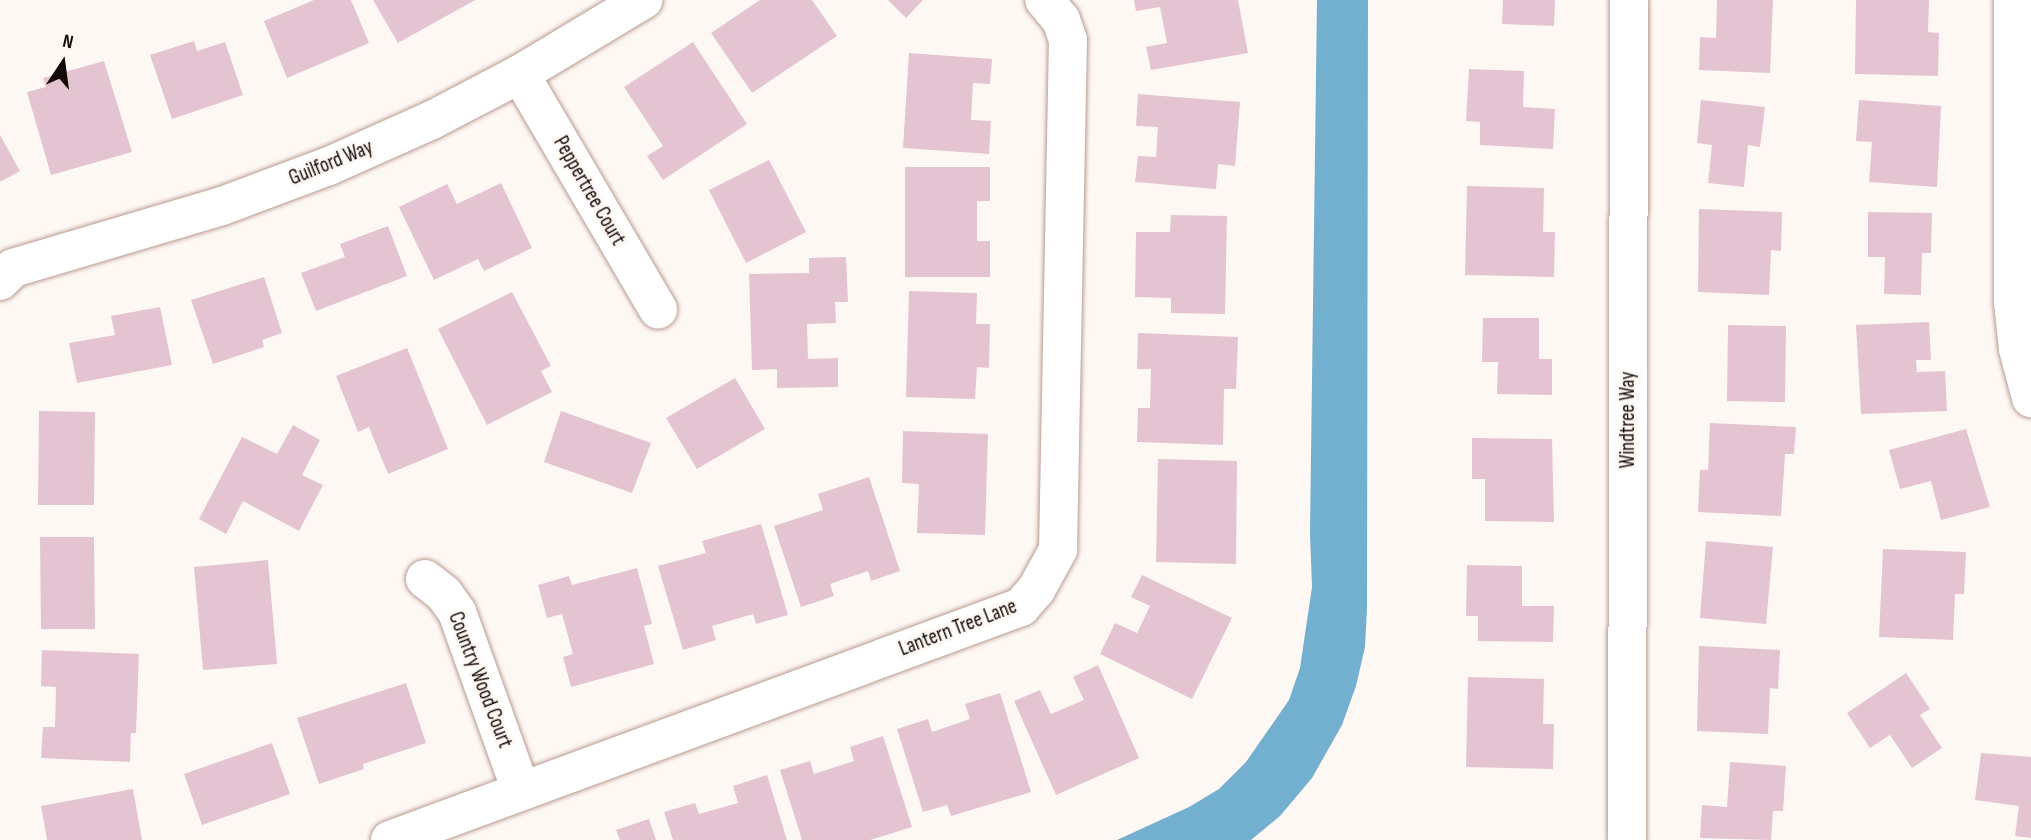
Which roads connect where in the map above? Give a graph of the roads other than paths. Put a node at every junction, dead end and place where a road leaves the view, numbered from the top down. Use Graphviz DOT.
graph roads {
  1 [pos="643,0"];
  2 [pos="1044,0"];
  3 [pos="1629,0"];
  4 [pos="2013,0"];
  5 [pos="520,74"];
  6 [pos="2022,95"];
  7 [pos="0,281"];
  8 [pos="657,309"];
  9 [pos="2031,397"];
  10 [pos="425,579"];
  11 [pos="521,791"];
  12 [pos="390,840"];
  13 [pos="1627,840"];
  1 -- 5 [label="street, Guilford Way"];
  2 -- 11 [label="street, Lantern Tree Lane"];
  3 -- 13 [label="street, Windtree Way"];
  4 -- 6 [label="street"];
  5 -- 7 [label="street, Guilford Way"];
  5 -- 8 [label="street, Peppertree Court"];
  6 -- 9 [label="street"];
  10 -- 11 [label="street, Country Wood Court"];
  11 -- 12 [label="street, Lantern Tree Lane"];
}
